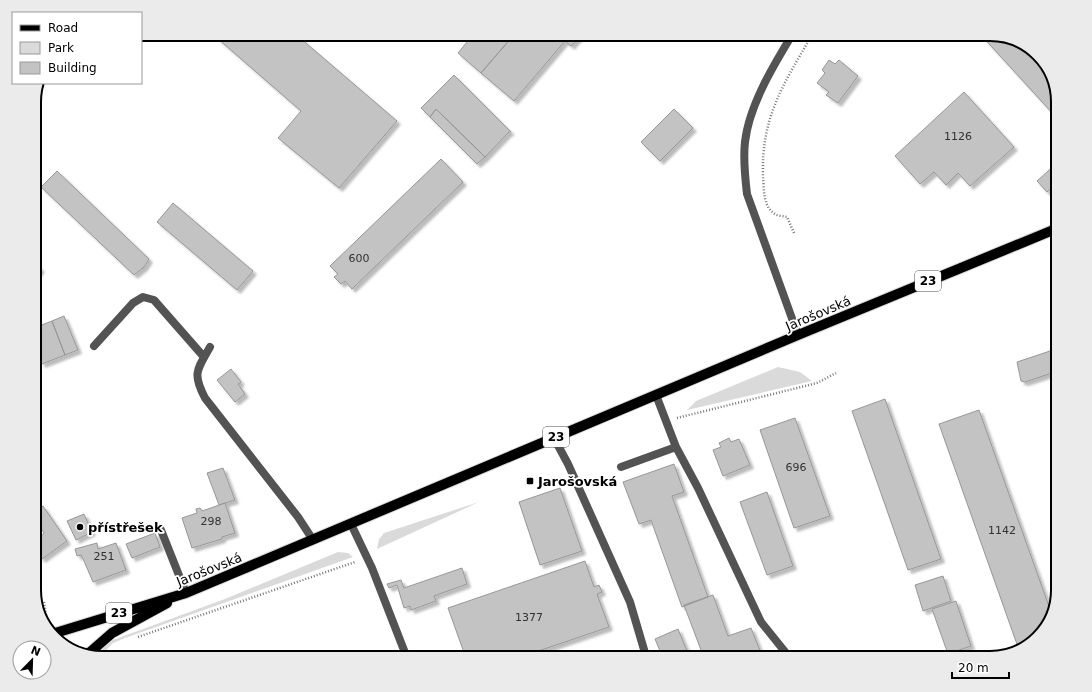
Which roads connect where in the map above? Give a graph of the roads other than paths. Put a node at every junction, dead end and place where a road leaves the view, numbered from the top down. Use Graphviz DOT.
graph roads {
  1 [pos="788,41"];
  2 [pos="1051,231"];
  3 [pos="798,335"];
  4 [pos="94,346"];
  5 [pos="210,347"];
  6 [pos="204,357"];
  7 [pos="656,395"];
  8 [pos="554,438"];
  9 [pos="676,447"];
  10 [pos="620,466"];
  11 [pos="351,524"];
  12 [pos="161,530"];
  13 [pos="313,540"];
  14 [pos="186,593"];
  15 [pos="58,632"];
  16 [pos="93,650"];
  17 [pos="405,651"];
  18 [pos="643,651"];
  19 [pos="784,651"];
  1 -- 3 [label="street"];
  2 -- 3 [label="main road, Jarošovská / 23"];
  3 -- 7 [label="main road, Jarošovská / 23"];
  4 -- 6 [label="street"];
  5 -- 6 [label="street"];
  6 -- 13 [label="street"];
  7 -- 8 [label="main road, Jarošovská / 23"];
  7 -- 9 [label="street"];
  8 -- 11 [label="main road, Jarošovská / 23"];
  8 -- 18 [label="street"];
  9 -- 10 [label="street"];
  9 -- 19 [label="street"];
  11 -- 13 [label="main road, Jarošovská / 23"];
  11 -- 17 [label="street"];
  12 -- 14 [label="street"];
  13 -- 14 [label="main road, Jarošovská / 23"];
  14 -- 15 [label="main road, Jarošovská / 23"];
  14 -- 16 [label="main road"];
}
